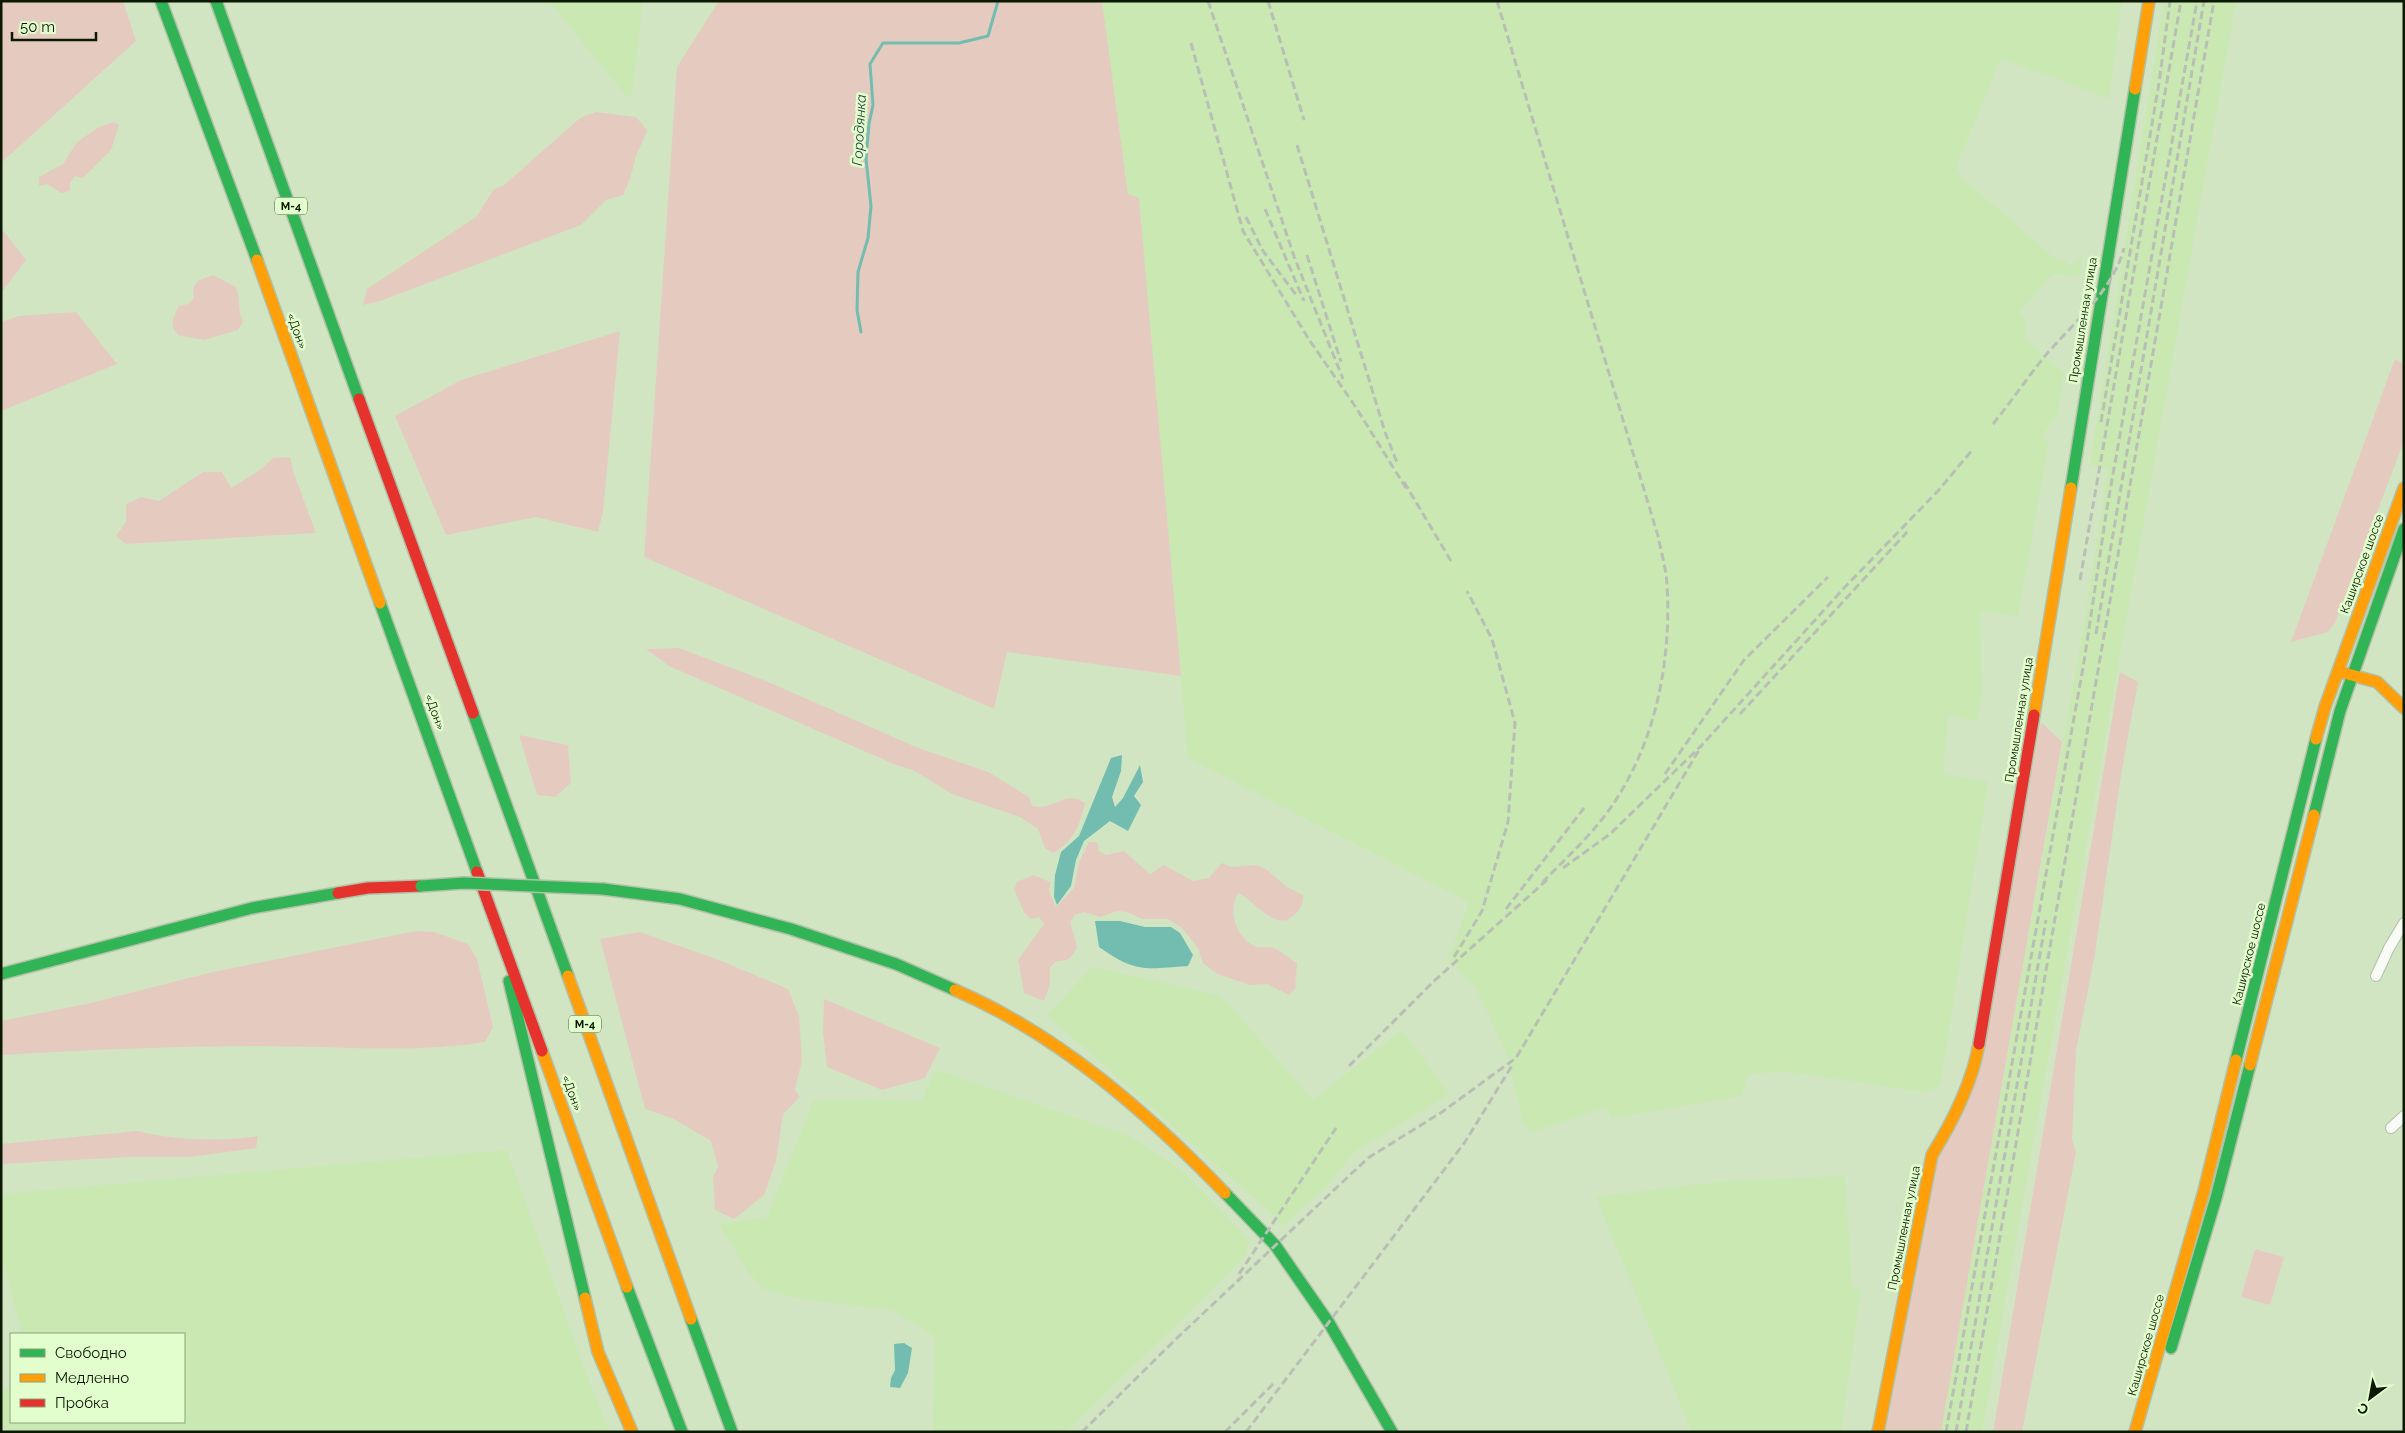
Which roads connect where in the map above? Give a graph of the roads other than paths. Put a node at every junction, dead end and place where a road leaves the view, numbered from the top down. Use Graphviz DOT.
graph roads {
  1 [pos="161,1"];
  2 [pos="216,1"];
  3 [pos="2148,1"];
  4 [pos="2404,488"];
  5 [pos="2404,529"];
  6 [pos="2337,672"];
  7 [pos="2352,675"];
  8 [pos="2404,708"];
  9 [pos="493,915"];
  10 [pos="2404,923"];
  11 [pos="1,974"];
  12 [pos="2376,976"];
  13 [pos="2404,1116"];
  14 [pos="2390,1128"];
  15 [pos="632,1432"];
  16 [pos="682,1432"];
  17 [pos="732,1432"];
  18 [pos="1392,1432"];
  19 [pos="1878,1432"];
  20 [pos="2135,1432"];
  21 [pos="2146,1432"];
  1 -- 9 [label="main road, «Дон»"];
  2 -- 17 [label="main road, М-4"];
  3 -- 19 [label="main road, Промышленная улица"];
  4 -- 6 [label="main road, Каширское шоссе"];
  5 -- 7 [label="main road, Каширское шоссе"];
  6 -- 7 [label="main road"];
  6 -- 20 [label="main road, Каширское шоссе"];
  7 -- 8 [label="main road"];
  7 -- 21 [label="main road, Каширское шоссе"];
  9 -- 15 [label="main road"];
  9 -- 16 [label="main road, «Дон»"];
  10 -- 12 [label="street"];
  11 -- 18 [label="main road, bridge"];
  13 -- 14 [label="street"];
}
